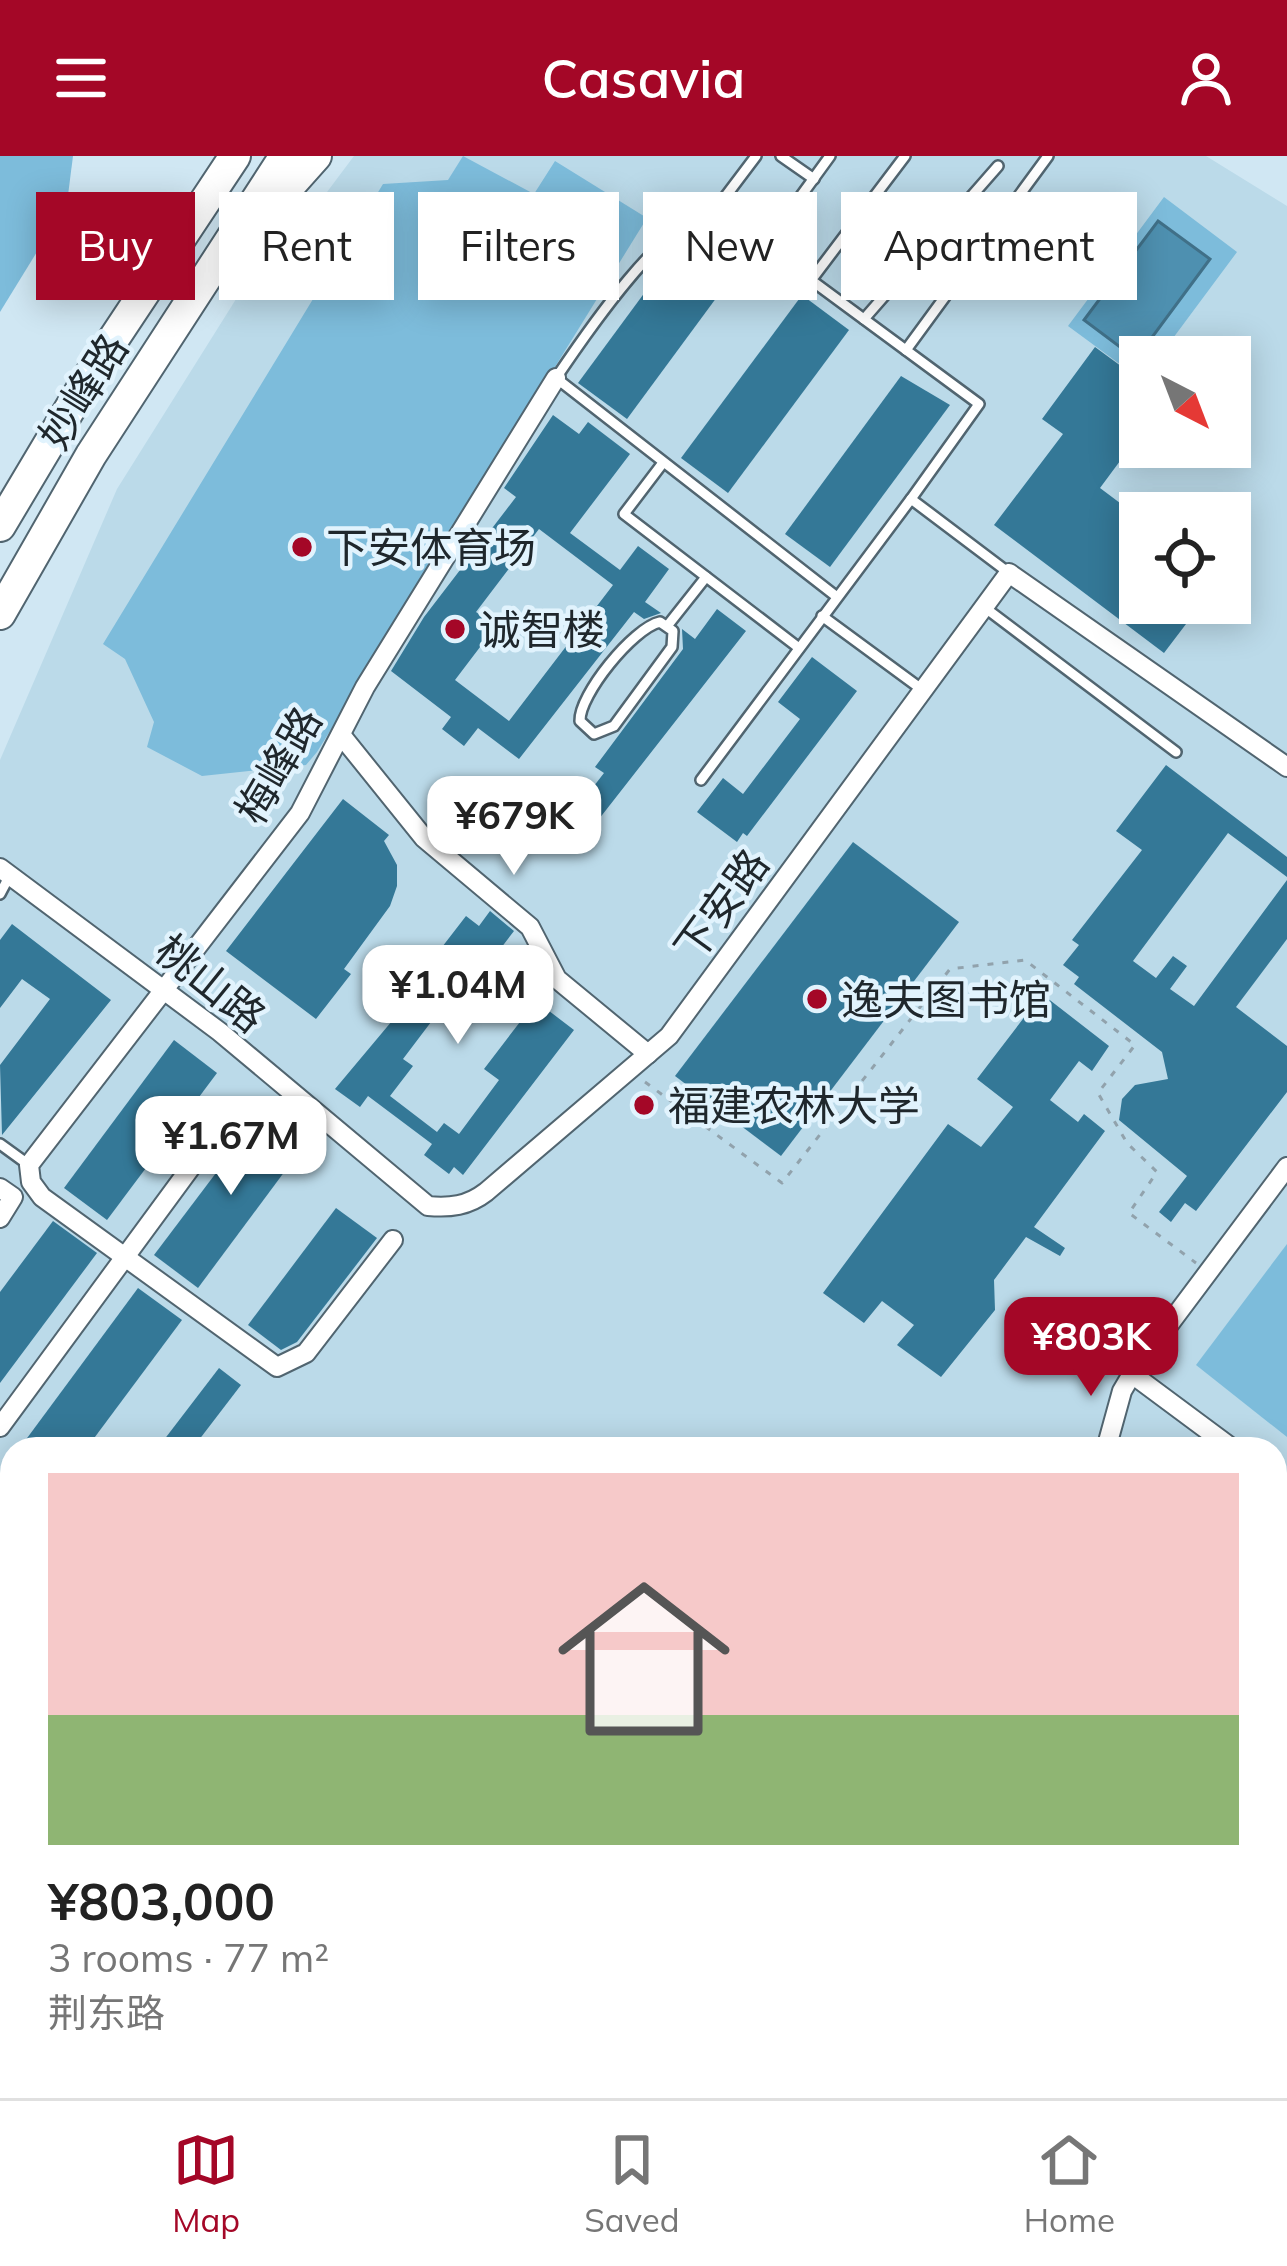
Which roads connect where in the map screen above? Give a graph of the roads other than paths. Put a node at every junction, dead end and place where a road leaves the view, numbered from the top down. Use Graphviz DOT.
graph roads {
  1 [pos="235,156"];
  2 [pos="285,156"];
  3 [pos="316,156"];
  4 [pos="756,156"];
  5 [pos="781,156"];
  6 [pos="830,156"];
  7 [pos="905,156"];
  8 [pos="1048,156"];
  9 [pos="998,166"];
  10 [pos="814,178"];
  11 [pos="729,192"];
  12 [pos="804,192"];
  13 [pos="643,270"];
  14 [pos="209,272"];
  15 [pos="817,272"];
  16 [pos="817,283"];
  17 [pos="864,319"];
  18 [pos="906,350"];
  19 [pos="556,378"];
  20 [pos="662,464"];
  21 [pos="911,499"];
  22 [pos="0,526"];
  23 [pos="1010,573"];
  24 [pos="706,577"];
  25 [pos="837,597"];
  26 [pos="985,608"];
  27 [pos="0,614"];
  28 [pos="822,616"];
  29 [pos="668,625"];
  30 [pos="799,647"];
  31 [pos="924,691"];
  32 [pos="341,735"];
  33 [pos="1176,752"];
  34 [pos="1287,767"];
  35 [pos="700,780"];
  36 [pos="5,871"];
  37 [pos="0,894"];
  38 [pos="163,988"];
  39 [pos="648,1054"];
  40 [pos="230,1114"];
  41 [pos="0,1144"];
  42 [pos="29,1165"];
  43 [pos="1287,1167"];
  44 [pos="0,1188"];
  45 [pos="428,1206"];
  46 [pos="0,1218"];
  47 [pos="393,1240"];
  48 [pos="126,1255"];
  49 [pos="1132,1374"];
  50 [pos="0,1427"];
  51 [pos="1109,1437"];
  52 [pos="1217,1437"];
  1 -- 22 [label="main road, 妙峰路"];
  2 -- 14 [label="main road, 妙峰路"];
  3 -- 14 [label="main road"];
  4 -- 11 [label="lane"];
  5 -- 10 [label="lane"];
  6 -- 10 [label="lane"];
  7 -- 15 [label="lane"];
  8 -- 18 [label="lane"];
  9 -- 17 [label="lane"];
  10 -- 12 [label="lane"];
  13 -- 19 [label="lane"];
  14 -- 27 [label="main road, 妙峰路"];
  16 -- 17 [label="lane"];
  17 -- 18 [label="lane"];
  18 -- 21 [label="lane"];
  19 -- 20 [label="lane"];
  19 -- 32 [label="street, 梅峰路"];
  20 -- 24 [label="lane"];
  20 -- 25 [label="lane"];
  21 -- 23 [label="lane"];
  21 -- 25 [label="lane"];
  23 -- 26 [label="street, 下安路"];
  23 -- 34 [label="street"];
  24 -- 29 [label="lane"];
  24 -- 30 [label="lane"];
  25 -- 28 [label="lane"];
  26 -- 31 [label="street, 下安路"];
  26 -- 33 [label="lane"];
  28 -- 30 [label="lane"];
  28 -- 31 [label="lane"];
  29 -- 29 [label="lane"];
  30 -- 35 [label="lane"];
  31 -- 39 [label="street, 下安路"];
  32 -- 38 [label="street, 梅峰路"];
  32 -- 39 [label="street"];
  36 -- 37 [label="lane"];
  36 -- 38 [label="street, 桃山路"];
  38 -- 42 [label="street, 梅峰路"];
  38 -- 45 [label="street, 桃山路"];
  39 -- 45 [label="street, 下安路"];
  40 -- 48 [label="street"];
  41 -- 42 [label="lane"];
  42 -- 48 [label="street"];
  43 -- 49 [label="street"];
  44 -- 46 [label="street"];
  47 -- 48 [label="street"];
  48 -- 50 [label="street"];
  49 -- 51 [label="street"];
  49 -- 52 [label="street"];
}
